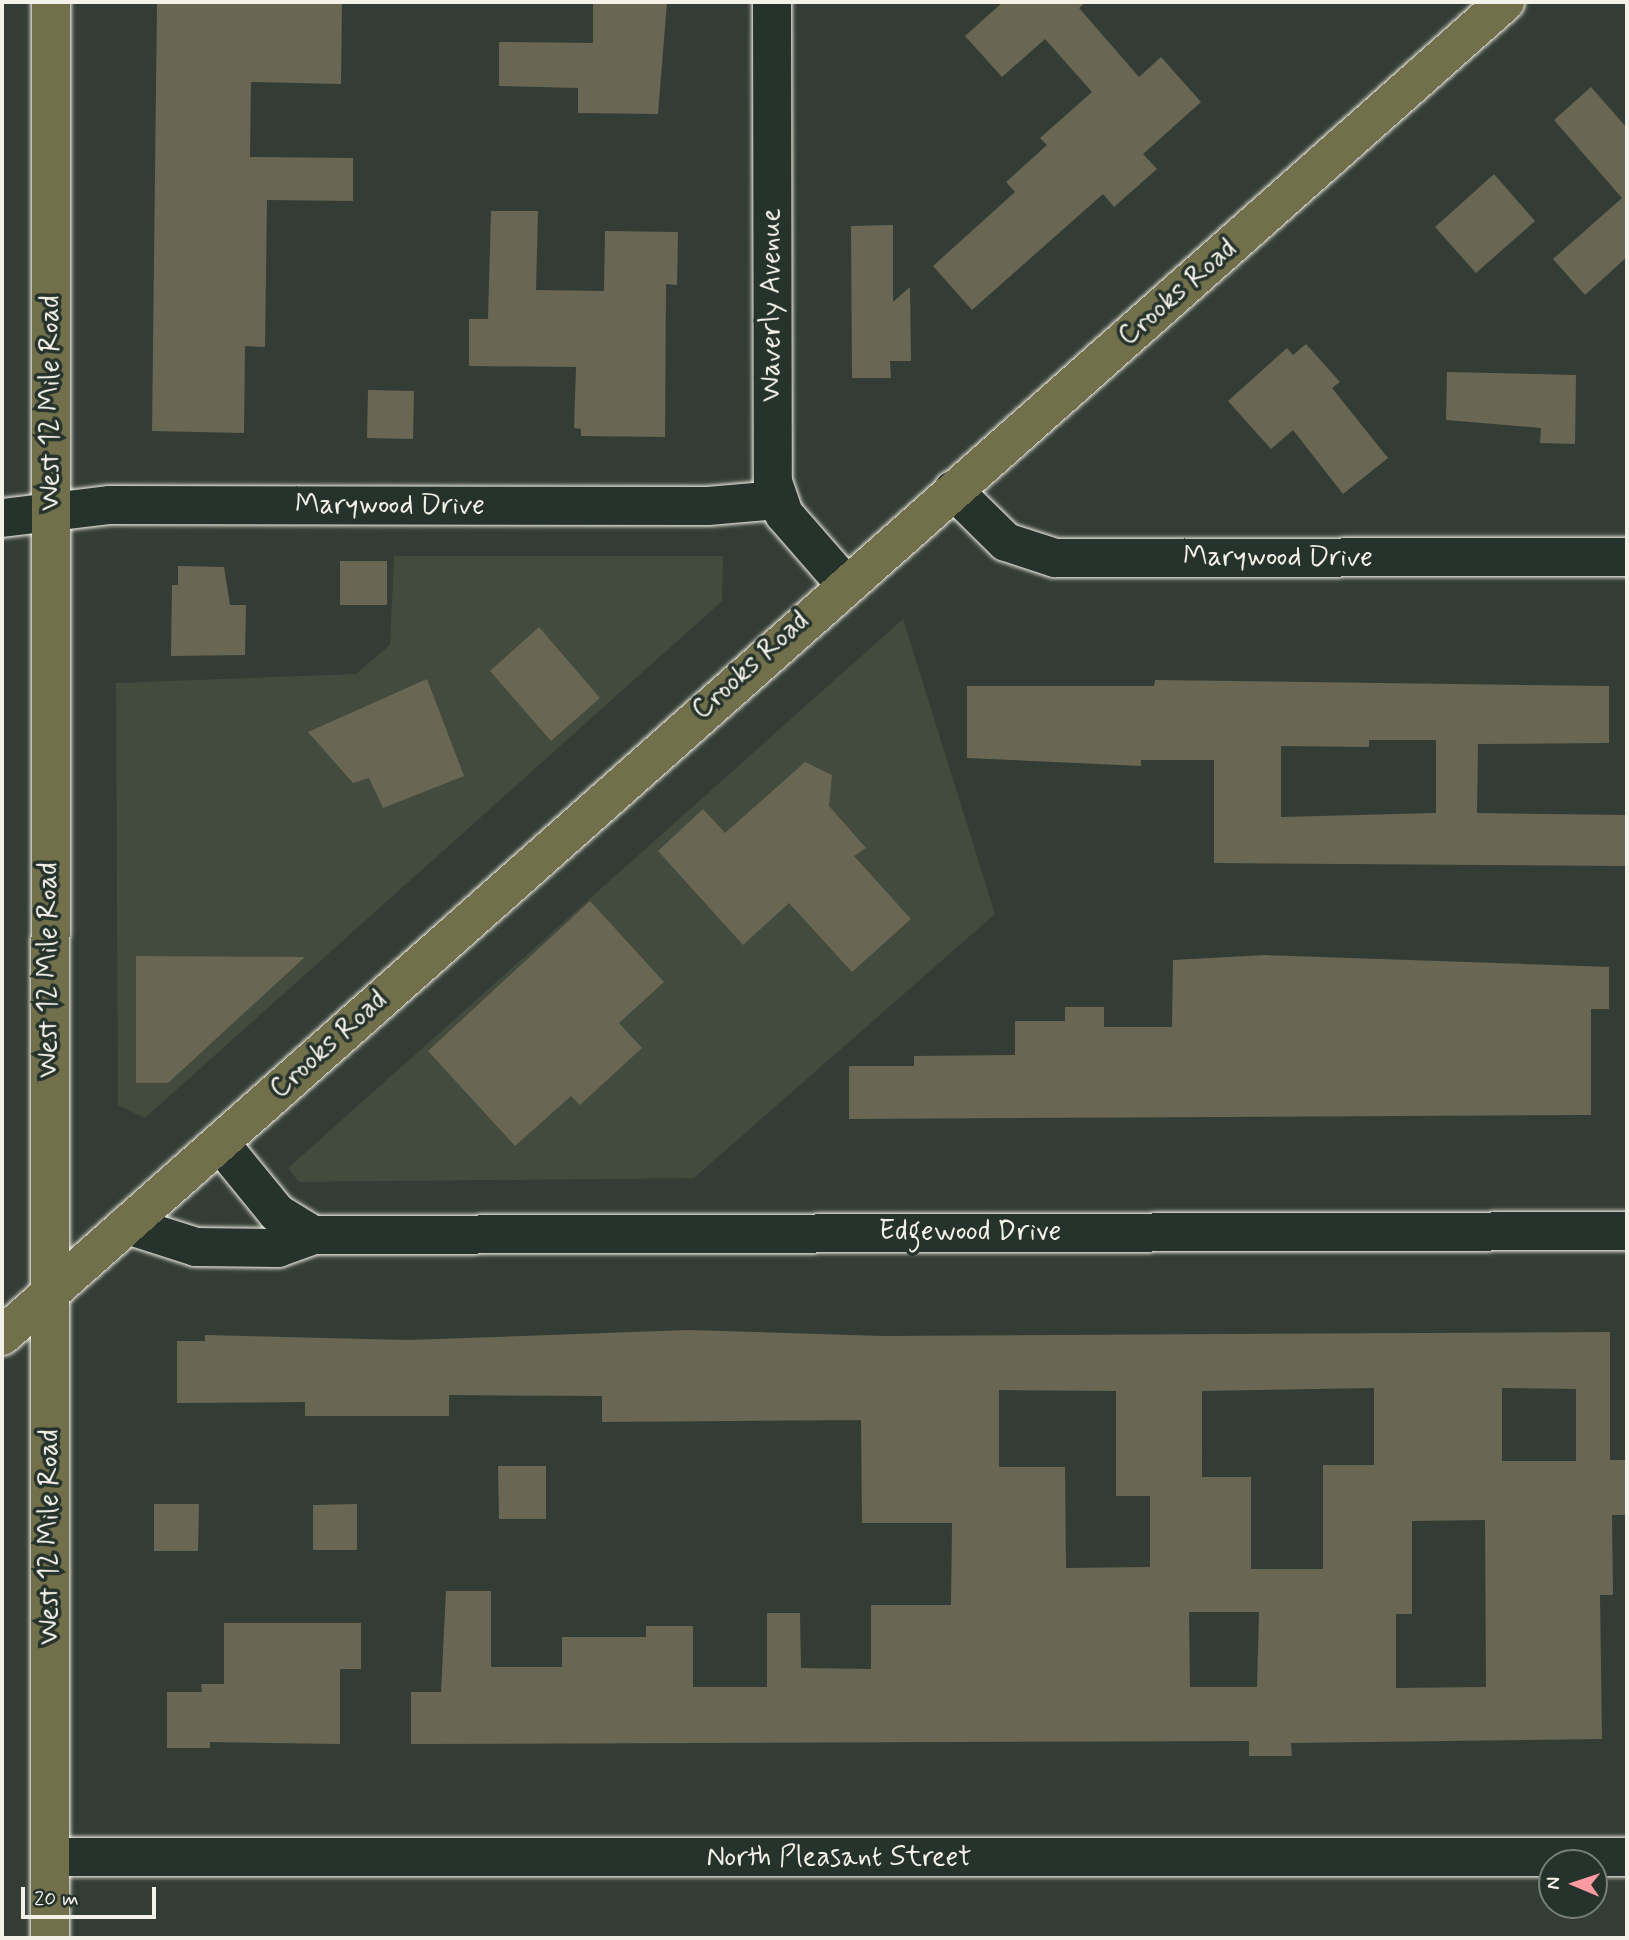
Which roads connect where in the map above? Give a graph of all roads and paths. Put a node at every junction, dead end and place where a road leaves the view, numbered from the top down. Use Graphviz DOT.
graph roads {
  1 [pos="51,2"];
  2 [pos="772,2"];
  3 [pos="1505,2"];
  4 [pos="953,490"];
  5 [pos="778,500"];
  6 [pos="51,512"];
  7 [pos="2,518"];
  8 [pos="1627,557"];
  9 [pos="845,584"];
  10 [pos="220,1143"];
  11 [pos="127,1225"];
  12 [pos="1627,1231"];
  13 [pos="313,1235"];
  14 [pos="48,1294"];
  15 [pos="2,1336"];
  16 [pos="50,1857"];
  17 [pos="1627,1857"];
  18 [pos="50,1938"];
  1 -- 6 [label="main road, West 12 Mile Road"];
  2 -- 5 [label="street, Waverly Avenue"];
  3 -- 4 [label="main road, Crooks Road"];
  4 -- 8 [label="street, Marywood Drive"];
  4 -- 9 [label="main road, Crooks Road"];
  5 -- 6 [label="street, Marywood Drive"];
  5 -- 9 [label="street"];
  6 -- 7 [label="street, Marywood Drive"];
  6 -- 14 [label="main road, West 12 Mile Road"];
  9 -- 10 [label="main road, Crooks Road"];
  10 -- 11 [label="main road, Crooks Road"];
  10 -- 13 [label="street"];
  11 -- 13 [label="street, Edgewood Drive"];
  11 -- 14 [label="main road, Crooks Road"];
  12 -- 13 [label="street, Edgewood Drive"];
  14 -- 15 [label="main road, Crooks Road"];
  14 -- 16 [label="main road, West 12 Mile Road"];
  16 -- 17 [label="street, North Pleasant Street"];
  16 -- 18 [label="main road, West 12 Mile Road"];
}
